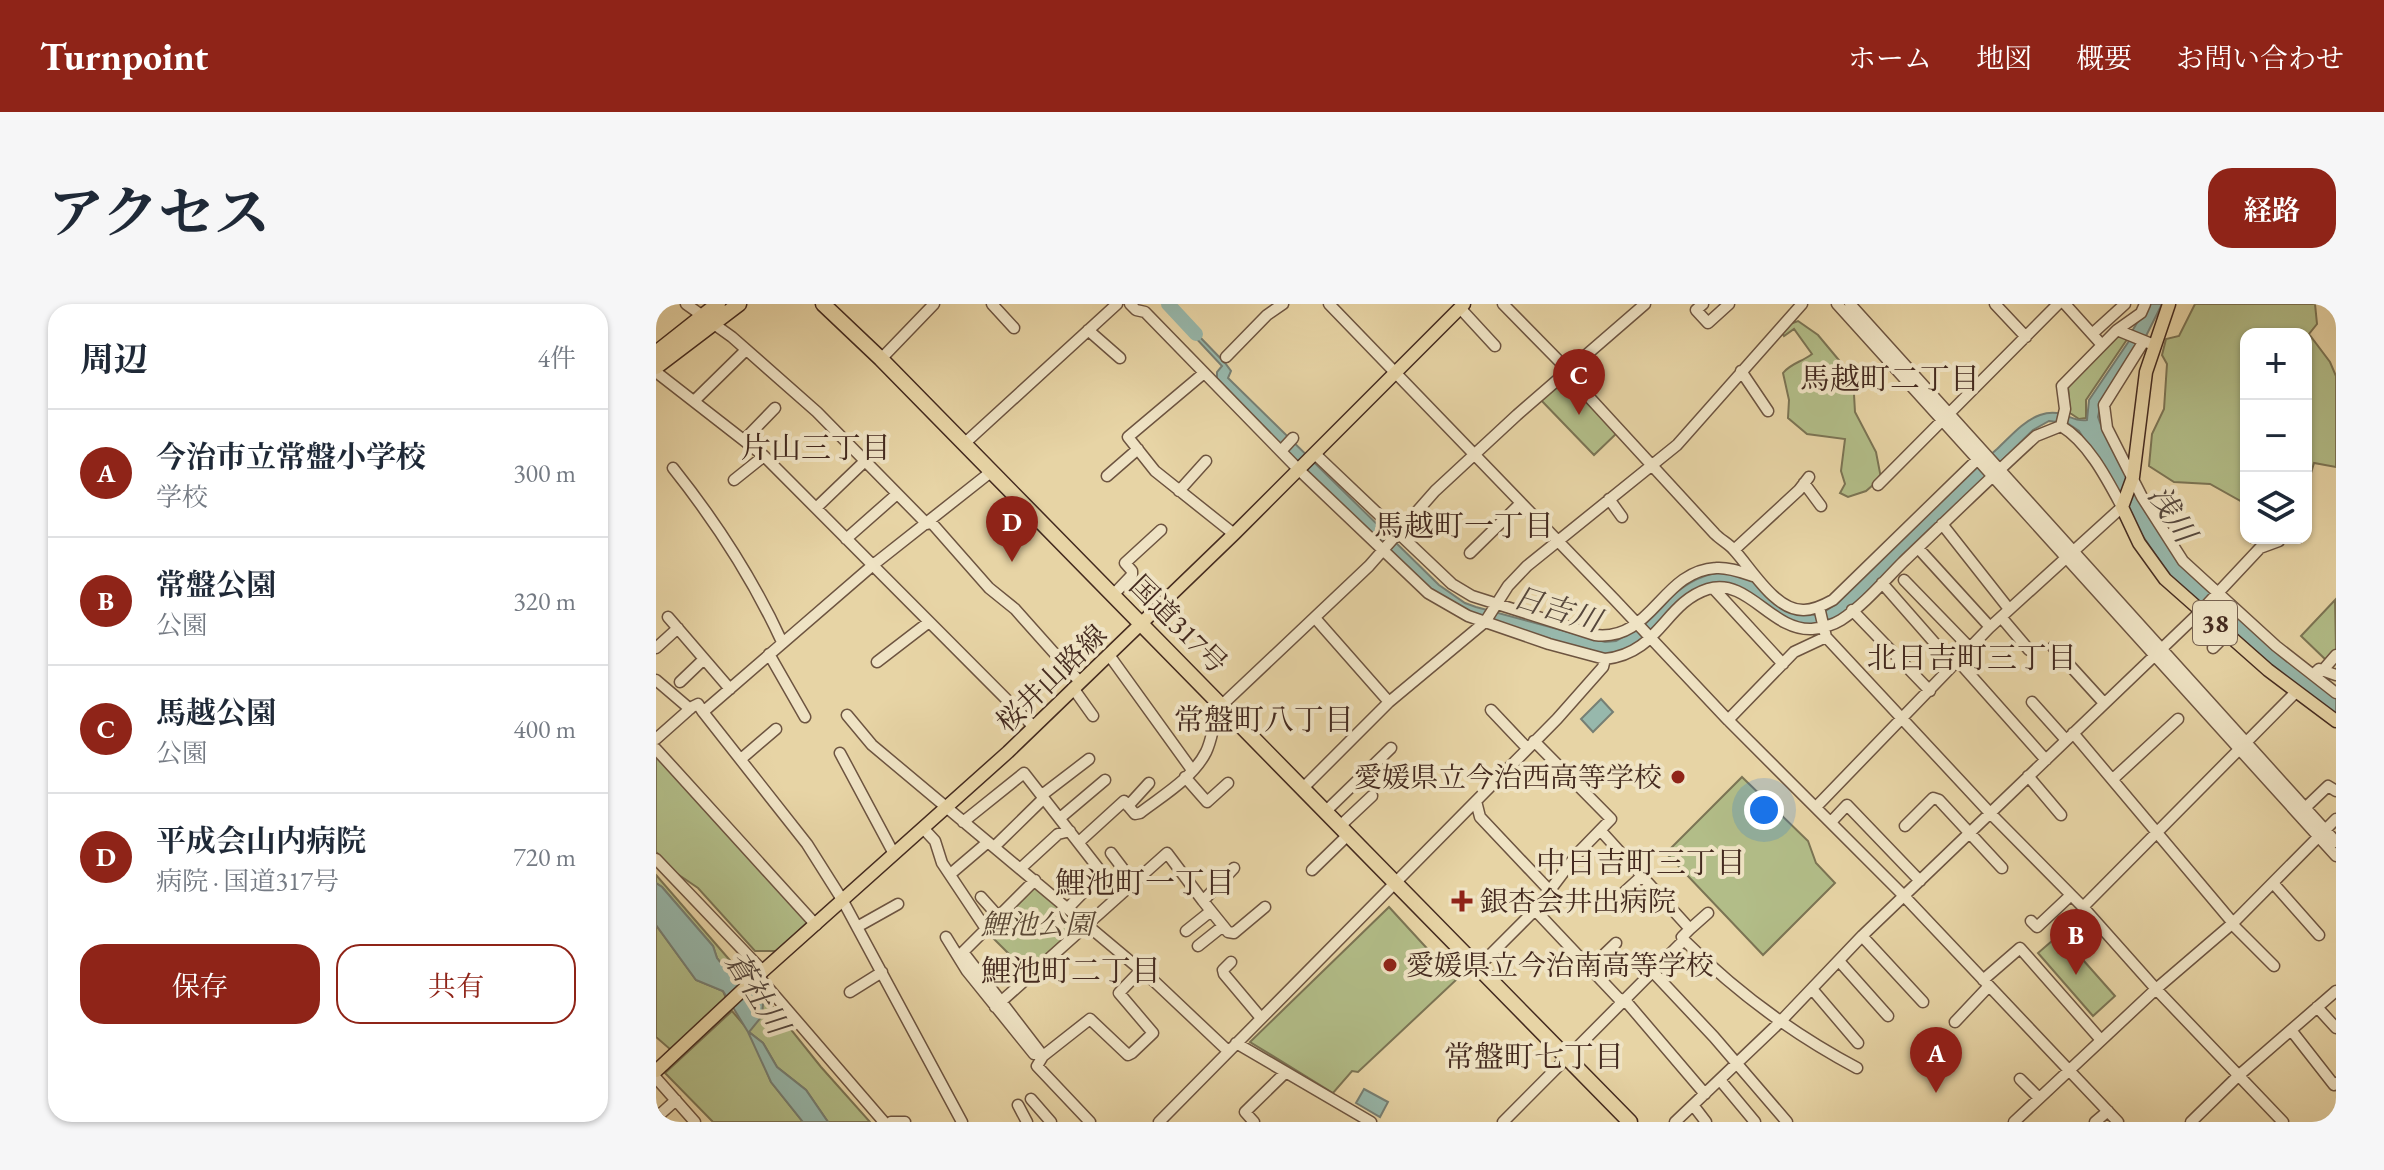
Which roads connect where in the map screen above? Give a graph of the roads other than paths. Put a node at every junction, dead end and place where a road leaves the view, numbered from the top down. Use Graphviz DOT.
graph roads {
  1 [pos="686,304"];
  2 [pos="718,304"];
  3 [pos="739,304"];
  4 [pos="823,304"];
  5 [pos="934,304"];
  6 [pos="992,304"];
  7 [pos="1117,304"];
  8 [pos="1130,304"];
  9 [pos="1283,304"];
  10 [pos="1329,304"];
  11 [pos="1503,304"];
  12 [pos="1645,304"];
  13 [pos="1703,304"];
  14 [pos="1729,304"];
  15 [pos="1802,304"];
  16 [pos="1837,304"];
  17 [pos="1850,304"];
  18 [pos="2058,304"];
  19 [pos="2065,304"];
  20 [pos="2125,304"];
  21 [pos="2145,304"];
  22 [pos="2169,304"];
  23 [pos="1998,305"];
  24 [pos="1462,306"];
  25 [pos="708,320"];
  26 [pos="1014,328"];
  27 [pos="1088,330"];
  28 [pos="2122,332"];
  29 [pos="2092,334"];
  30 [pos="2026,337"];
  31 [pos="2149,343"];
  32 [pos="2102,345"];
  33 [pos="1495,346"];
  34 [pos="746,350"];
  35 [pos="656,353"];
  36 [pos="1226,357"];
  37 [pos="1120,358"];
  38 [pos="881,359"];
  39 [pos="656,370"];
  40 [pos="1741,371"];
  41 [pos="1566,372"];
  42 [pos="1204,373"];
  43 [pos="1396,375"];
  44 [pos="694,401"];
  45 [pos="775,408"];
  46 [pos="1768,411"];
  47 [pos="1946,418"];
  48 [pos="2061,425"];
  49 [pos="1293,438"];
  50 [pos="744,440"];
  51 [pos="965,443"];
  52 [pos="1138,449"];
  53 [pos="1281,451"];
  54 [pos="1314,454"];
  55 [pos="764,456"];
  56 [pos="1473,456"];
  57 [pos="1981,456"];
  58 [pos="865,461"];
  59 [pos="1206,461"];
  60 [pos="1653,465"];
  61 [pos="673,468"];
  62 [pos="1299,470"];
  63 [pos="992,471"];
  64 [pos="1996,472"];
  65 [pos="1107,476"];
  66 [pos="734,480"];
  67 [pos="2133,480"];
  68 [pos="1878,485"];
  69 [pos="1179,491"];
  70 [pos="897,494"];
  71 [pos="1609,499"];
  72 [pos="1521,503"];
  73 [pos="2122,504"];
  74 [pos="1821,506"];
  75 [pos="816,508"];
  76 [pos="1622,517"];
  77 [pos="928,522"];
  78 [pos="1942,524"];
  79 [pos="1161,530"];
  80 [pos="1234,534"];
  81 [pos="1397,535"];
  82 [pos="846,539"];
  83 [pos="1557,540"];
  84 [pos="2271,544"];
  85 [pos="1918,548"];
  86 [pos="1384,550"];
  87 [pos="1734,550"];
  88 [pos="1470,553"];
  89 [pos="2071,554"];
  90 [pos="873,565"];
  91 [pos="1721,568"];
  92 [pos="1753,576"];
  93 [pos="1904,580"];
  94 [pos="1882,583"];
  95 [pos="1718,587"];
  96 [pos="2215,594"];
  97 [pos="1113,595"];
  98 [pos="1496,604"];
  99 [pos="1819,608"];
  100 [pos="1852,610"];
  101 [pos="2202,610"];
  102 [pos="2005,613"];
  103 [pos="668,617"];
  104 [pos="1315,618"];
  105 [pos="929,622"];
  106 [pos="1485,622"];
  107 [pos="1142,624"];
  108 [pos="1637,625"];
  109 [pos="1990,627"];
  110 [pos="678,628"];
  111 [pos="1825,630"];
  112 [pos="2228,633"];
  113 [pos="1651,638"];
  114 [pos="782,642"];
  115 [pos="2053,647"];
  116 [pos="656,648"];
  117 [pos="1970,648"];
  118 [pos="2213,648"];
  119 [pos="2029,650"];
  120 [pos="2158,652"];
  121 [pos="769,654"];
  122 [pos="1109,655"];
  123 [pos="2336,655"];
  124 [pos="704,659"];
  125 [pos="1605,659"];
  126 [pos="877,662"];
  127 [pos="1956,663"];
  128 [pos="1783,664"];
  129 [pos="2318,673"];
  130 [pos="2336,675"];
  131 [pos="656,680"];
  132 [pos="680,682"];
  133 [pos="1076,685"];
  134 [pos="730,689"];
  135 [pos="1930,691"];
  136 [pos="2296,692"];
  137 [pos="2336,693"];
  138 [pos="1389,702"];
  139 [pos="2032,702"];
  140 [pos="2104,703"];
  141 [pos="1223,704"];
  142 [pos="690,709"];
  143 [pos="1491,710"];
  144 [pos="703,712"];
  145 [pos="847,715"];
  146 [pos="1093,716"];
  147 [pos="805,717"];
  148 [pos="2178,719"];
  149 [pos="1728,720"];
  150 [pos="1903,720"];
  151 [pos="2336,721"];
  152 [pos="1033,726"];
  153 [pos="776,729"];
  154 [pos="2069,736"];
  155 [pos="656,739"];
  156 [pos="1531,745"];
  157 [pos="2243,746"];
  158 [pos="1391,748"];
  159 [pos="656,749"];
  160 [pos="840,753"];
  161 [pos="741,759"];
  162 [pos="1089,759"];
  163 [pos="2046,760"];
  164 [pos="1189,774"];
  165 [pos="2028,776"];
  166 [pos="2113,779"];
  167 [pos="1105,780"];
  168 [pos="1149,783"];
  169 [pos="1228,783"];
  170 [pos="1303,788"];
  171 [pos="2336,791"];
  172 [pos="1372,796"];
  173 [pos="1043,797"];
  174 [pos="1476,801"];
  175 [pos="1128,806"];
  176 [pos="945,807"];
  177 [pos="1816,807"];
  178 [pos="2305,808"];
  179 [pos="1326,811"];
  180 [pos="1990,813"];
  181 [pos="2061,815"];
  182 [pos="1060,818"];
  183 [pos="2336,819"];
  184 [pos="963,822"];
  185 [pos="1831,822"];
  186 [pos="1905,826"];
  187 [pos="923,828"];
  188 [pos="1344,830"];
  189 [pos="1070,831"];
  190 [pos="1601,831"];
  191 [pos="2157,832"];
  192 [pos="1970,833"];
  193 [pos="2322,834"];
  194 [pos="1079,842"];
  195 [pos="2336,842"];
  196 [pos="991,844"];
  197 [pos="1111,853"];
  198 [pos="894,854"];
  199 [pos="2336,856"];
  200 [pos="656,859"];
  201 [pos="1021,868"];
  202 [pos="1234,868"];
  203 [pos="2002,868"];
  204 [pos="1312,870"];
  205 [pos="954,871"];
  206 [pos="1642,876"];
  207 [pos="1035,880"];
  208 [pos="1920,881"];
  209 [pos="1133,882"];
  210 [pos="1397,882"];
  211 [pos="2273,883"];
  212 [pos="1549,890"];
  213 [pos="2071,895"];
  214 [pos="1904,896"];
  215 [pos="981,897"];
  216 [pos="843,901"];
  217 [pos="1203,901"];
  218 [pos="898,904"];
  219 [pos="1610,905"];
  220 [pos="1265,907"];
  221 [pos="2083,907"];
  222 [pos="1068,908"];
  223 [pos="1535,910"];
  224 [pos="1211,911"];
  225 [pos="1708,913"];
  226 [pos="998,916"];
  227 [pos="2031,921"];
  228 [pos="2233,923"];
  229 [pos="1088,924"];
  230 [pos="816,925"];
  231 [pos="1223,926"];
  232 [pos="857,927"];
  233 [pos="986,929"];
  234 [pos="1186,931"];
  235 [pos="1687,934"];
  236 [pos="2319,935"];
  237 [pos="1862,936"];
  238 [pos="946,937"];
  239 [pos="1616,943"];
  240 [pos="1198,946"];
  241 [pos="1839,961"];
  242 [pos="1231,962"];
  243 [pos="1479,966"];
  244 [pos="2274,966"];
  245 [pos="1590,968"];
  246 [pos="1141,970"];
  247 [pos="1652,971"];
  248 [pos="882,972"];
  249 [pos="758,976"];
  250 [pos="1986,983"];
  251 [pos="1812,989"];
  252 [pos="2156,989"];
  253 [pos="2336,991"];
  254 [pos="850,992"];
  255 [pos="1622,1000"];
  256 [pos="1923,1002"];
  257 [pos="998,1004"];
  258 [pos="2317,1007"];
  259 [pos="1888,1016"];
  260 [pos="1261,1018"];
  261 [pos="1780,1022"];
  262 [pos="1955,1022"];
  263 [pos="2336,1028"];
  264 [pos="2291,1030"];
  265 [pos="2101,1040"];
  266 [pos="1858,1043"];
  267 [pos="1232,1047"];
  268 [pos="1567,1057"];
  269 [pos="1042,1058"];
  270 [pos="1736,1065"];
  271 [pos="1857,1068"];
  272 [pos="2068,1071"];
  273 [pos="657,1072"];
  274 [pos="1286,1072"];
  275 [pos="2237,1077"];
  276 [pos="2020,1079"];
  277 [pos="1720,1080"];
  278 [pos="2336,1083"];
  279 [pos="1705,1094"];
  280 [pos="2039,1098"];
  281 [pos="1031,1099"];
  282 [pos="676,1100"];
  283 [pos="1018,1105"];
  284 [pos="1693,1105"];
  285 [pos="2108,1111"];
  286 [pos="656,1118"];
  287 [pos="1363,1120"];
  288 [pos="695,1122"];
  289 [pos="884,1122"];
  290 [pos="891,1122"];
  291 [pos="905,1122"];
  292 [pos="962,1122"];
  293 [pos="1027,1122"];
  294 [pos="1051,1122"];
  295 [pos="1090,1122"];
  296 [pos="1159,1122"];
  297 [pos="1254,1122"];
  298 [pos="1503,1122"];
  299 [pos="1630,1122"];
  300 [pos="1675,1122"];
  301 [pos="1706,1122"];
  302 [pos="1755,1122"];
  303 [pos="1787,1122"];
  304 [pos="2014,1122"];
  305 [pos="2095,1122"];
  306 [pos="2118,1122"];
  307 [pos="2191,1122"];
  308 [pos="2283,1122"];
  1 -- 25 [label="street"];
  2 -- 25 [label="highway"];
  3 -- 25 [label="highway"];
  4 -- 38 [label="highway, 国道317号"];
  5 -- 38 [label="street"];
  6 -- 26 [label="street"];
  7 -- 27 [label="street"];
  8 -- 42 [label="street"];
  9 -- 36 [label="street"];
  10 -- 43 [label="street"];
  11 -- 41 [label="street"];
  12 -- 41 [label="street"];
  13 -- 14 [label="street"];
  15 -- 40 [label="street"];
  16 -- 47 [label="street"];
  17 -- 47 [label="street"];
  18 -- 30 [label="street"];
  19 -- 29 [label="street"];
  20 -- 29 [label="street"];
  21 -- 28 [label="street"];
  22 -- 31 [label="main road"];
  23 -- 30 [label="street"];
  24 -- 33 [label="street"];
  24 -- 43 [label="main road, 桜井山路線"];
  25 -- 34 [label="street"];
  25 -- 35 [label="highway"];
  25 -- 39 [label="highway"];
  27 -- 37 [label="street"];
  27 -- 51 [label="street"];
  28 -- 31 [label="street"];
  28 -- 32 [label="street"];
  29 -- 32 [label="street"];
  30 -- 47 [label="street"];
  31 -- 67 [label="main road"];
  31 -- 67 [label="street"];
  32 -- 48 [label="street"];
  34 -- 44 [label="street"];
  34 -- 58 [label="street"];
  38 -- 51 [label="highway, 国道317号"];
  39 -- 44 [label="street"];
  40 -- 46 [label="street"];
  40 -- 60 [label="street"];
  41 -- 56 [label="street"];
  41 -- 60 [label="street"];
  42 -- 52 [label="street"];
  42 -- 53 [label="street"];
  43 -- 54 [label="main road, 桜井山路線"];
  43 -- 56 [label="street"];
  44 -- 50 [label="street"];
  45 -- 50 [label="street"];
  47 -- 57 [label="street"];
  47 -- 68 [label="street"];
  48 -- 64 [label="street"];
  48 -- 73 [label="street"];
  49 -- 53 [label="street"];
  50 -- 55 [label="street"];
  51 -- 63 [label="highway, 国道317号"];
  52 -- 65 [label="street"];
  52 -- 69 [label="street"];
  53 -- 62 [label="street"];
  54 -- 62 [label="main road, 桜井山路線"];
  54 -- 81 [label="street"];
  55 -- 66 [label="street"];
  55 -- 75 [label="street"];
  56 -- 72 [label="street"];
  56 -- 81 [label="street"];
  57 -- 64 [label="street"];
  57 -- 99 [label="street"];
  58 -- 70 [label="street"];
  58 -- 75 [label="street"];
  59 -- 69 [label="street"];
  60 -- 71 [label="street"];
  60 -- 87 [label="street"];
  61 -- 114 [label="street"];
  62 -- 80 [label="main road, 桜井山路線"];
  62 -- 86 [label="street"];
  63 -- 77 [label="street"];
  63 -- 97 [label="highway, 国道317号"];
  64 -- 78 [label="street"];
  64 -- 89 [label="street"];
  67 -- 73 [label="main road"];
  67 -- 96 [label="street"];
  69 -- 80 [label="street"];
  70 -- 77 [label="street"];
  70 -- 82 [label="street"];
  71 -- 76 [label="street"];
  71 -- 83 [label="street"];
  72 -- 83 [label="street"];
  72 -- 88 [label="street"];
  73 -- 89 [label="street"];
  73 -- 101 [label="main road, 38"];
  74 -- 87 [label="street"];
  75 -- 82 [label="street"];
  77 -- 90 [label="street"];
  77 -- 133 [label="street"];
  78 -- 85 [label="street"];
  78 -- 102 [label="street"];
  79 -- 97 [label="street"];
  80 -- 107 [label="main road, 桜井山路線"];
  81 -- 86 [label="street"];
  81 -- 98 [label="street"];
  82 -- 90 [label="street"];
  83 -- 98 [label="street"];
  83 -- 108 [label="street"];
  84 -- 96 [label="street"];
  85 -- 94 [label="street"];
  85 -- 109 [label="street"];
  86 -- 104 [label="street"];
  86 -- 106 [label="street"];
  87 -- 92 [label="street"];
  89 -- 102 [label="street"];
  89 -- 120 [label="street"];
  90 -- 105 [label="street"];
  90 -- 114 [label="street"];
  91 -- 92 [label="street"];
  91 -- 95 [label="street"];
  91 -- 108 [label="street"];
  92 -- 99 [label="street"];
  93 -- 117 [label="street"];
  94 -- 100 [label="street"];
  94 -- 127 [label="street"];
  95 -- 111 [label="street"];
  95 -- 113 [label="street"];
  95 -- 128 [label="street"];
  96 -- 101 [label="street"];
  96 -- 129 [label="street"];
  97 -- 107 [label="highway, 国道317号"];
  98 -- 106 [label="street"];
  98 -- 108 [label="street"];
  99 -- 111 [label="street"];
  100 -- 111 [label="street"];
  100 -- 135 [label="street"];
  101 -- 112 [label="main road, 38"];
  101 -- 120 [label="street"];
  102 -- 109 [label="street"];
  102 -- 119 [label="street"];
  103 -- 110 [label="street"];
  104 -- 138 [label="street"];
  104 -- 141 [label="street"];
  105 -- 126 [label="street"];
  105 -- 152 [label="street"];
  106 -- 125 [label="street"];
  106 -- 138 [label="street"];
  107 -- 122 [label="main road, 桜井山路線"];
  107 -- 141 [label="highway, 国道317号"];
  108 -- 113 [label="street"];
  109 -- 117 [label="street"];
  110 -- 116 [label="street"];
  110 -- 124 [label="street"];
  111 -- 128 [label="street"];
  111 -- 150 [label="street"];
  112 -- 118 [label="street"];
  112 -- 136 [label="main road, 38"];
  113 -- 125 [label="street"];
  113 -- 149 [label="street"];
  114 -- 121 [label="street"];
  115 -- 140 [label="street"];
  117 -- 127 [label="street"];
  120 -- 140 [label="street"];
  120 -- 157 [label="street"];
  121 -- 134 [label="street"];
  121 -- 147 [label="street"];
  122 -- 133 [label="main road, 桜井山路線"];
  122 -- 164 [label="street"];
  123 -- 129 [label="street"];
  124 -- 132 [label="street"];
  124 -- 134 [label="street"];
  125 -- 156 [label="street"];
  127 -- 135 [label="street"];
  127 -- 163 [label="street"];
  128 -- 149 [label="street"];
  129 -- 130 [label="street"];
  129 -- 137 [label="street"];
  131 -- 142 [label="street"];
  133 -- 146 [label="street"];
  133 -- 152 [label="main road, 桜井山路線"];
  134 -- 144 [label="street"];
  135 -- 150 [label="street"];
  136 -- 151 [label="main road, 38"];
  136 -- 157 [label="street"];
  138 -- 170 [label="street"];
  139 -- 154 [label="street"];
  140 -- 154 [label="street"];
  141 -- 164 [label="street"];
  141 -- 170 [label="highway, 国道317号"];
  142 -- 144 [label="street"];
  142 -- 155 [label="street"];
  143 -- 156 [label="street"];
  144 -- 161 [label="street"];
  145 -- 176 [label="street"];
  148 -- 166 [label="street"];
  149 -- 177 [label="street"];
  150 -- 177 [label="street"];
  150 -- 180 [label="street"];
  152 -- 176 [label="main road, 桜井山路線"];
  153 -- 161 [label="street"];
  154 -- 163 [label="street"];
  154 -- 166 [label="street"];
  156 -- 174 [label="street"];
  156 -- 190 [label="street"];
  157 -- 178 [label="street"];
  157 -- 191 [label="street"];
  157 -- 193 [label="street"];
  158 -- 179 [label="street"];
  159 -- 230 [label="street"];
  160 -- 198 [label="street"];
  161 -- 216 [label="street"];
  162 -- 173 [label="street"];
  163 -- 165 [label="street"];
  164 -- 169 [label="street"];
  164 -- 175 [label="street"];
  165 -- 180 [label="street"];
  165 -- 181 [label="street"];
  166 -- 191 [label="street"];
  167 -- 182 [label="street"];
  168 -- 175 [label="street"];
  170 -- 179 [label="highway, 国道317号"];
  171 -- 178 [label="street"];
  172 -- 188 [label="street"];
  173 -- 182 [label="street"];
  173 -- 184 [label="street"];
  173 -- 196 [label="street"];
  174 -- 210 [label="street"];
  174 -- 212 [label="street"];
  175 -- 194 [label="street"];
  176 -- 184 [label="street"];
  176 -- 187 [label="main road, 桜井山路線"];
  177 -- 185 [label="street"];
  178 -- 193 [label="street"];
  179 -- 188 [label="highway, 国道317号"];
  180 -- 192 [label="street"];
  180 -- 213 [label="street"];
  182 -- 189 [label="street"];
  183 -- 193 [label="street"];
  184 -- 196 [label="street"];
  185 -- 208 [label="street"];
  185 -- 214 [label="street"];
  186 -- 192 [label="street"];
  187 -- 198 [label="main road, 桜井山路線"];
  187 -- 233 [label="street"];
  188 -- 204 [label="street"];
  188 -- 210 [label="highway, 国道317号"];
  189 -- 194 [label="street"];
  189 -- 201 [label="street"];
  190 -- 206 [label="street"];
  190 -- 212 [label="street"];
  191 -- 221 [label="street"];
  191 -- 228 [label="street"];
  192 -- 203 [label="street"];
  192 -- 208 [label="street"];
  193 -- 195 [label="street"];
  193 -- 199 [label="street"];
  193 -- 211 [label="street"];
  194 -- 222 [label="street"];
  196 -- 201 [label="street"];
  196 -- 205 [label="street"];
  197 -- 209 [label="street"];
  198 -- 216 [label="main road, 桜井山路線"];
  200 -- 249 [label="street"];
  201 -- 207 [label="street"];
  202 -- 217 [label="street"];
  206 -- 219 [label="street"];
  206 -- 235 [label="street"];
  207 -- 222 [label="street"];
  207 -- 226 [label="street"];
  208 -- 214 [label="street"];
  209 -- 217 [label="street"];
  209 -- 229 [label="street"];
  210 -- 243 [label="highway, 国道317号"];
  210 -- 260 [label="street"];
  211 -- 228 [label="street"];
  211 -- 236 [label="street"];
  212 -- 223 [label="street"];
  213 -- 221 [label="street"];
  213 -- 227 [label="street"];
  214 -- 237 [label="street"];
  214 -- 250 [label="street"];
  215 -- 226 [label="street"];
  216 -- 230 [label="main road, 桜井山路線"];
  216 -- 232 [label="street"];
  217 -- 224 [label="street"];
  218 -- 232 [label="street"];
  220 -- 231 [label="street"];
  221 -- 252 [label="street"];
  222 -- 229 [label="street"];
  223 -- 243 [label="street"];
  223 -- 245 [label="street"];
  224 -- 231 [label="street"];
  224 -- 234 [label="street"];
  225 -- 235 [label="street"];
  226 -- 233 [label="street"];
  228 -- 244 [label="street"];
  228 -- 252 [label="street"];
  229 -- 246 [label="street"];
  229 -- 257 [label="street"];
  230 -- 249 [label="main road, 桜井山路線"];
  231 -- 240 [label="street"];
  232 -- 248 [label="street"];
  233 -- 257 [label="street"];
  235 -- 247 [label="street"];
  235 -- 261 [label="street"];
  237 -- 241 [label="street"];
  237 -- 256 [label="street"];
  238 -- 257 [label="street"];
  239 -- 245 [label="street"];
  241 -- 251 [label="street"];
  241 -- 259 [label="street"];
  242 -- 260 [label="street"];
  243 -- 268 [label="highway, 国道317号"];
  245 -- 255 [label="street"];
  246 -- 267 [label="street"];
  246 -- 269 [label="street"];
  247 -- 255 [label="street"];
  247 -- 270 [label="street"];
  248 -- 254 [label="street"];
  248 -- 292 [label="street"];
  249 -- 273 [label="main road, 桜井山路線"];
  249 -- 289 [label="street"];
  250 -- 262 [label="street"];
  250 -- 265 [label="street"];
  250 -- 272 [label="street"];
  251 -- 261 [label="street"];
  251 -- 266 [label="street"];
  252 -- 265 [label="street"];
  252 -- 275 [label="street"];
  253 -- 258 [label="street"];
  255 -- 268 [label="street"];
  255 -- 279 [label="street"];
  257 -- 269 [label="street"];
  258 -- 263 [label="street"];
  258 -- 264 [label="street"];
  260 -- 267 [label="street"];
  261 -- 270 [label="street"];
  261 -- 271 [label="street"];
  264 -- 275 [label="street"];
  264 -- 278 [label="street"];
  265 -- 272 [label="street"];
  267 -- 274 [label="street"];
  267 -- 296 [label="street"];
  268 -- 298 [label="street"];
  268 -- 299 [label="highway, 国道317号"];
  269 -- 295 [label="street"];
  270 -- 277 [label="street"];
  270 -- 303 [label="street"];
  272 -- 280 [label="street"];
  272 -- 285 [label="street"];
  273 -- 282 [label="street"];
  274 -- 287 [label="street"];
  274 -- 297 [label="street"];
  275 -- 307 [label="street"];
  275 -- 308 [label="street"];
  276 -- 280 [label="street"];
  277 -- 279 [label="street"];
  277 -- 302 [label="street"];
  279 -- 284 [label="street"];
  280 -- 304 [label="street"];
  281 -- 294 [label="street"];
  282 -- 286 [label="street"];
  282 -- 288 [label="street"];
  283 -- 293 [label="street"];
  284 -- 300 [label="street"];
  284 -- 301 [label="street"];
  285 -- 305 [label="street"];
  285 -- 306 [label="street"];
  290 -- 291 [label="street"];
}
